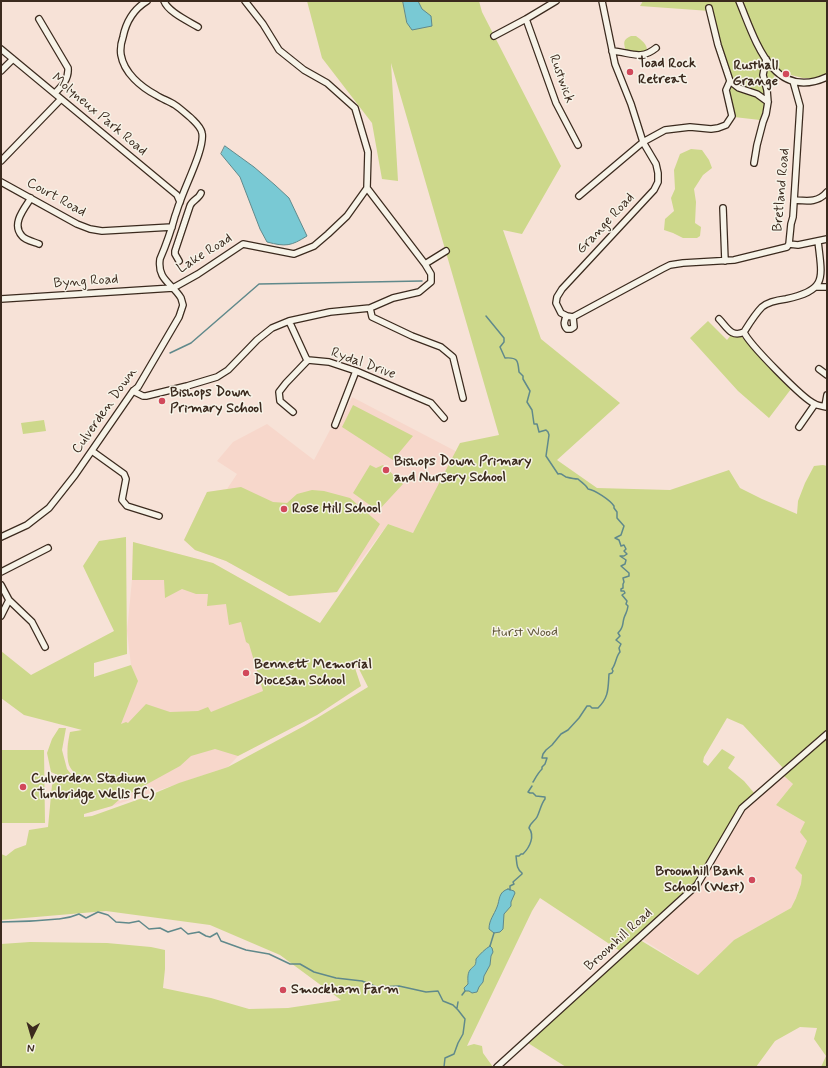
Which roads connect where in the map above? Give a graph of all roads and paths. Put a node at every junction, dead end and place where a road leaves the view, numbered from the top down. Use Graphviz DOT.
graph roads {
  1 [pos="147,1"];
  2 [pos="164,1"];
  3 [pos="245,1"];
  4 [pos="556,1"];
  5 [pos="602,1"];
  6 [pos="739,1"];
  7 [pos="709,8"];
  8 [pos="40,19"];
  9 [pos="526,19"];
  10 [pos="198,27"];
  11 [pos="494,36"];
  12 [pos="656,48"];
  13 [pos="1,49"];
  14 [pos="612,51"];
  15 [pos="13,59"];
  16 [pos="766,59"];
  17 [pos="1,71"];
  18 [pos="827,77"];
  19 [pos="730,81"];
  20 [pos="793,81"];
  21 [pos="55,93"];
  22 [pos="61,99"];
  23 [pos="768,102"];
  24 [pos="643,139"];
  25 [pos="578,145"];
  26 [pos="1,161"];
  27 [pos="754,163"];
  28 [pos="1,182"];
  29 [pos="367,188"];
  30 [pos="827,192"];
  31 [pos="200,193"];
  32 [pos="579,196"];
  33 [pos="31,198"];
  34 [pos="794,200"];
  35 [pos="180,202"];
  36 [pos="723,208"];
  37 [pos="176,215"];
  38 [pos="186,218"];
  39 [pos="172,227"];
  40 [pos="827,239"];
  41 [pos="818,241"];
  42 [pos="39,244"];
  43 [pos="788,244"];
  44 [pos="446,251"];
  45 [pos="734,260"];
  46 [pos="725,261"];
  47 [pos="179,262"];
  48 [pos="425,264"];
  49 [pos="817,287"];
  50 [pos="827,287"];
  51 [pos="172,288"];
  52 [pos="1,299"];
  53 [pos="370,308"];
  54 [pos="567,316"];
  55 [pos="573,317"];
  56 [pos="719,319"];
  57 [pos="288,321"];
  58 [pos="744,332"];
  59 [pos="308,360"];
  60 [pos="819,370"];
  61 [pos="356,372"];
  62 [pos="827,375"];
  63 [pos="133,391"];
  64 [pos="827,395"];
  65 [pos="463,398"];
  66 [pos="814,404"];
  67 [pos="826,406"];
  68 [pos="293,412"];
  69 [pos="444,418"];
  70 [pos="334,424"];
  71 [pos="799,427"];
  72 [pos="92,451"];
  73 [pos="159,516"];
  74 [pos="1,538"];
  75 [pos="48,548"];
  76 [pos="1,572"];
  77 [pos="1,585"];
  78 [pos="9,600"];
  79 [pos="1,616"];
  80 [pos="45,647"];
  81 [pos="827,734"];
  82 [pos="497,1067"];
  1 -- 35 [label="street"];
  2 -- 10 [label="street"];
  3 -- 29 [label="street"];
  4 -- 9 [label="street"];
  5 -- 14 [label="street"];
  6 -- 16 [label="street"];
  7 -- 19 [label="street"];
  8 -- 21 [label="street"];
  9 -- 11 [label="street"];
  9 -- 25 [label="street, Rustwick"];
  12 -- 14 [label="street"];
  13 -- 15 [label="street, Molyneux Park Road"];
  14 -- 24 [label="street"];
  15 -- 17 [label="street"];
  15 -- 21 [label="street, Molyneux Park Road"];
  16 -- 20 [label="street"];
  16 -- 23 [label="street"];
  18 -- 20 [label="street"];
  19 -- 23 [label="street"];
  19 -- 24 [label="street"];
  20 -- 34 [label="street, Bretland Road"];
  21 -- 22 [label="street, Molyneux Park Road"];
  22 -- 26 [label="street"];
  22 -- 35 [label="street, Molyneux Park Road"];
  23 -- 27 [label="street"];
  24 -- 32 [label="street"];
  24 -- 54 [label="street, Grange Road"];
  28 -- 33 [label="street, Court Road"];
  29 -- 48 [label="street"];
  29 -- 51 [label="street, Lake Road"];
  30 -- 34 [label="street"];
  31 -- 38 [label="street"];
  33 -- 39 [label="street, Court Road"];
  33 -- 42 [label="street"];
  34 -- 43 [label="street, Bretland Road"];
  35 -- 37 [label="street"];
  36 -- 46 [label="street"];
  37 -- 38 [label="street"];
  37 -- 39 [label="street"];
  38 -- 47 [label="street"];
  39 -- 51 [label="street, Culverden Down"];
  40 -- 41 [label="street"];
  41 -- 43 [label="street"];
  41 -- 49 [label="street"];
  43 -- 45 [label="street, Bretland Road"];
  44 -- 48 [label="street"];
  45 -- 46 [label="street, Grange Road"];
  46 -- 55 [label="street, Grange Road"];
  48 -- 53 [label="street"];
  49 -- 50 [label="street"];
  49 -- 58 [label="street"];
  51 -- 52 [label="street, Byng Road"];
  51 -- 63 [label="street, Culverden Down"];
  53 -- 57 [label="street"];
  53 -- 65 [label="street"];
  54 -- 55 [label="street"];
  54 -- 55 [label="street, Grange Road"];
  56 -- 58 [label="street"];
  57 -- 59 [label="street, Rydal Drive"];
  57 -- 63 [label="street"];
  58 -- 66 [label="street"];
  59 -- 61 [label="street, Rydal Drive"];
  59 -- 68 [label="street"];
  60 -- 62 [label="street"];
  61 -- 69 [label="street, Rydal Drive"];
  61 -- 70 [label="street"];
  63 -- 72 [label="street, Culverden Down"];
  64 -- 67 [label="street"];
  66 -- 67 [label="street"];
  66 -- 71 [label="street"];
  72 -- 73 [label="street"];
  72 -- 74 [label="street, Culverden Down"];
  75 -- 76 [label="street"];
  77 -- 78 [label="street"];
  78 -- 79 [label="street"];
  78 -- 80 [label="street"];
  81 -- 82 [label="street, Broomhill Road"];
}
